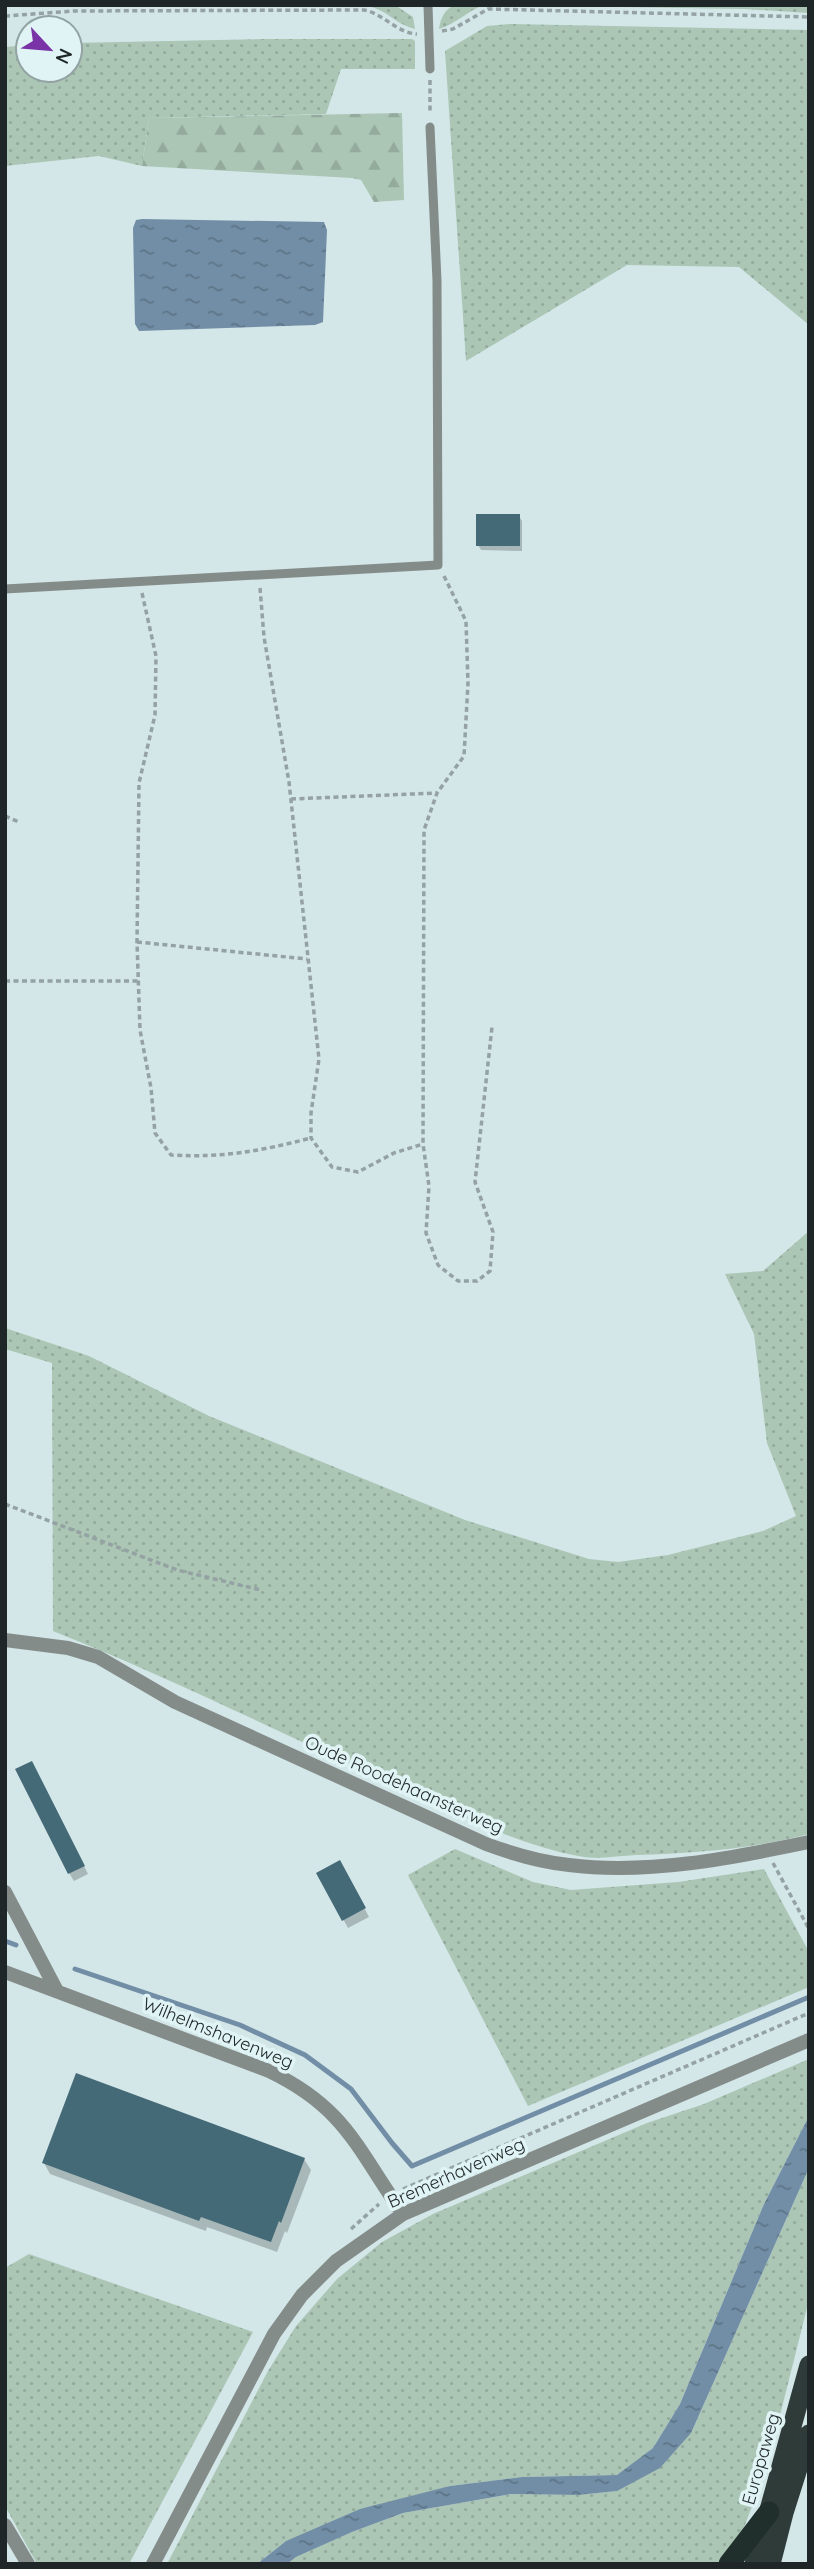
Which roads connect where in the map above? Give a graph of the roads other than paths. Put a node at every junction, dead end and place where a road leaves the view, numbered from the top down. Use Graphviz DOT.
graph roads {
  1 [pos="428,5"];
  2 [pos="430,69"];
  3 [pos="430,127"];
  4 [pos="5,589"];
  5 [pos="5,1640"];
  6 [pos="809,1842"];
  7 [pos="5,1892"];
  8 [pos="5,1972"];
  9 [pos="57,1991"];
  10 [pos="809,2040"];
  11 [pos="403,2214"];
  12 [pos="809,2365"];
  13 [pos="809,2434"];
  14 [pos="776,2512"];
  15 [pos="5,2525"];
  16 [pos="27,2564"];
  17 [pos="153,2564"];
  18 [pos="729,2564"];
  19 [pos="754,2564"];
  20 [pos="771,2564"];
  21 [pos="782,2564"];
  1 -- 2 [label="lane"];
  3 -- 4 [label="lane"];
  5 -- 6 [label="street, Oude Roodehaansterweg"];
  7 -- 9 [label="street"];
  8 -- 9 [label="street, Wilhelmshavenweg"];
  9 -- 11 [label="street, Wilhelmshavenweg"];
  10 -- 11 [label="street, Bremerhavenweg"];
  11 -- 17 [label="street, Bremerhavenweg"];
  12 -- 14 [label="highway, Europaweg"];
  13 -- 14 [label="highway, Europaweg"];
  14 -- 18 [label="highway"];
  14 -- 19 [label="highway, Europaweg"];
  14 -- 20 [label="highway, Europaweg"];
  14 -- 21 [label="highway"];
  15 -- 16 [label="street"];
}
